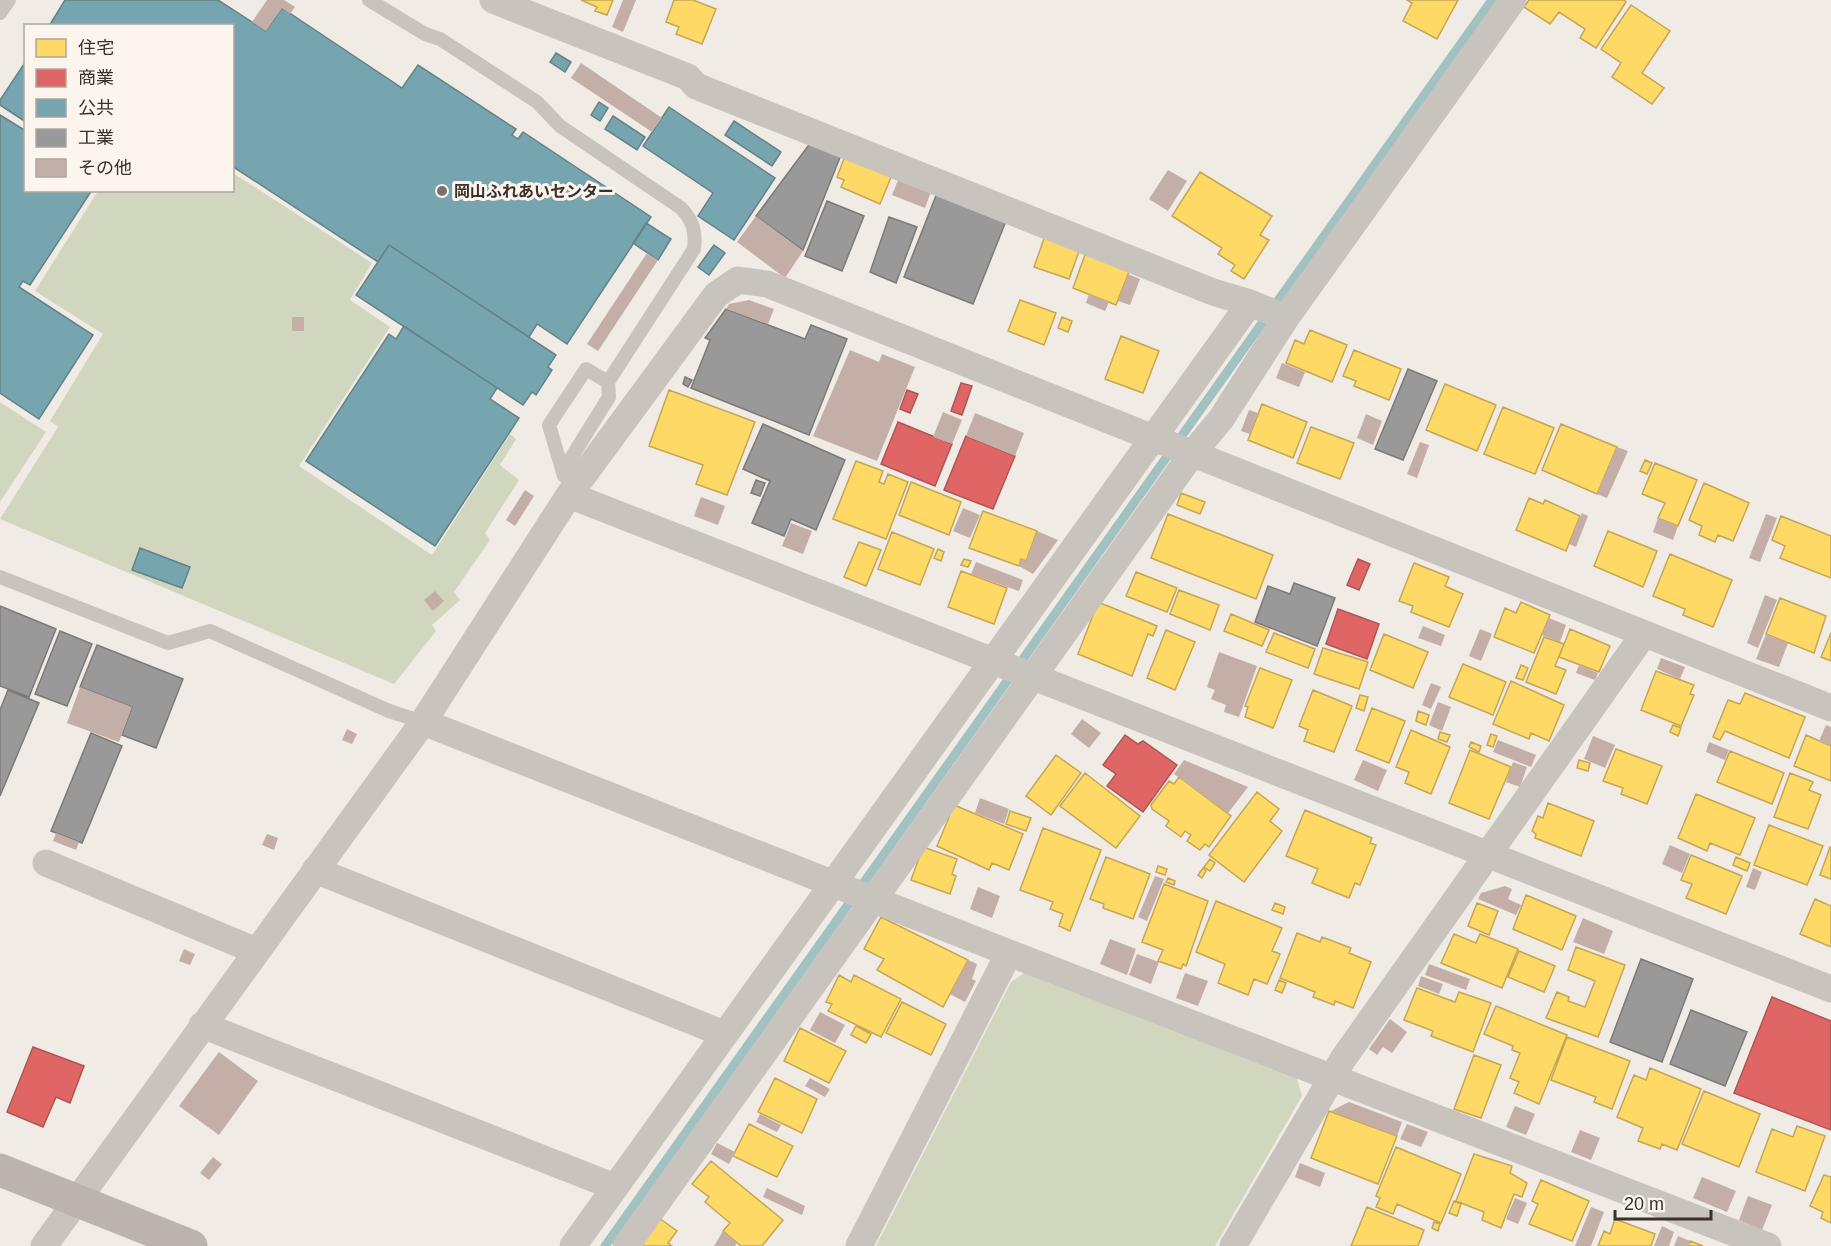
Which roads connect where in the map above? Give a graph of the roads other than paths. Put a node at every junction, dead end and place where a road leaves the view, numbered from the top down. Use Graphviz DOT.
graph roads {
  1 [pos="9,0"];
  2 [pos="369,0"];
  3 [pos="493,0"];
  4 [pos="1513,0"];
  5 [pos="0,13"];
  6 [pos="1268,311"];
  7 [pos="608,382"];
  8 [pos="1173,446"];
  9 [pos="566,483"];
  10 [pos="0,577"];
  11 [pos="1644,634"];
  12 [pos="1016,670"];
  13 [pos="1831,708"];
  14 [pos="423,722"];
  15 [pos="1487,854"];
  16 [pos="46,863"];
  17 [pos="315,870"];
  18 [pos="856,892"];
  19 [pos="256,951"];
  20 [pos="1009,953"];
  21 [pos="1831,989"];
  22 [pos="202,1024"];
  23 [pos="724,1034"];
  24 [pos="1333,1077"];
  25 [pos="0,1170"];
  26 [pos="615,1187"];
  27 [pos="77,1201"];
  28 [pos="45,1246"];
  29 [pos="191,1246"];
  30 [pos="573,1246"];
  31 [pos="626,1246"];
  32 [pos="859,1246"];
  33 [pos="1233,1246"];
  34 [pos="1768,1246"];
  1 -- 5 [label="lane"];
  2 -- 7 [label="lane"];
  3 -- 6 [label="street"];
  4 -- 6 [label="street"];
  6 -- 8 [label="street"];
  6 -- 8 [label="street"];
  7 -- 9 [label="lane"];
  7 -- 9 [label="lane"];
  8 -- 9 [label="street"];
  8 -- 11 [label="street"];
  8 -- 12 [label="street"];
  8 -- 12 [label="street"];
  9 -- 12 [label="street"];
  9 -- 14 [label="street"];
  10 -- 14 [label="lane"];
  11 -- 13 [label="street"];
  11 -- 15 [label="street"];
  12 -- 15 [label="street"];
  12 -- 18 [label="street"];
  12 -- 18 [label="street"];
  14 -- 17 [label="street"];
  14 -- 18 [label="street"];
  15 -- 21 [label="street"];
  15 -- 24 [label="street"];
  16 -- 19 [label="street"];
  17 -- 19 [label="street"];
  17 -- 23 [label="street"];
  18 -- 20 [label="street"];
  18 -- 23 [label="street"];
  18 -- 31 [label="street"];
  19 -- 22 [label="street"];
  20 -- 24 [label="street"];
  20 -- 32 [label="street"];
  22 -- 26 [label="street"];
  22 -- 27 [label="street"];
  23 -- 26 [label="street"];
  24 -- 33 [label="street"];
  24 -- 34 [label="street"];
  25 -- 27 [label="street"];
  26 -- 30 [label="street"];
  27 -- 28 [label="street"];
  27 -- 29 [label="street"];
}
